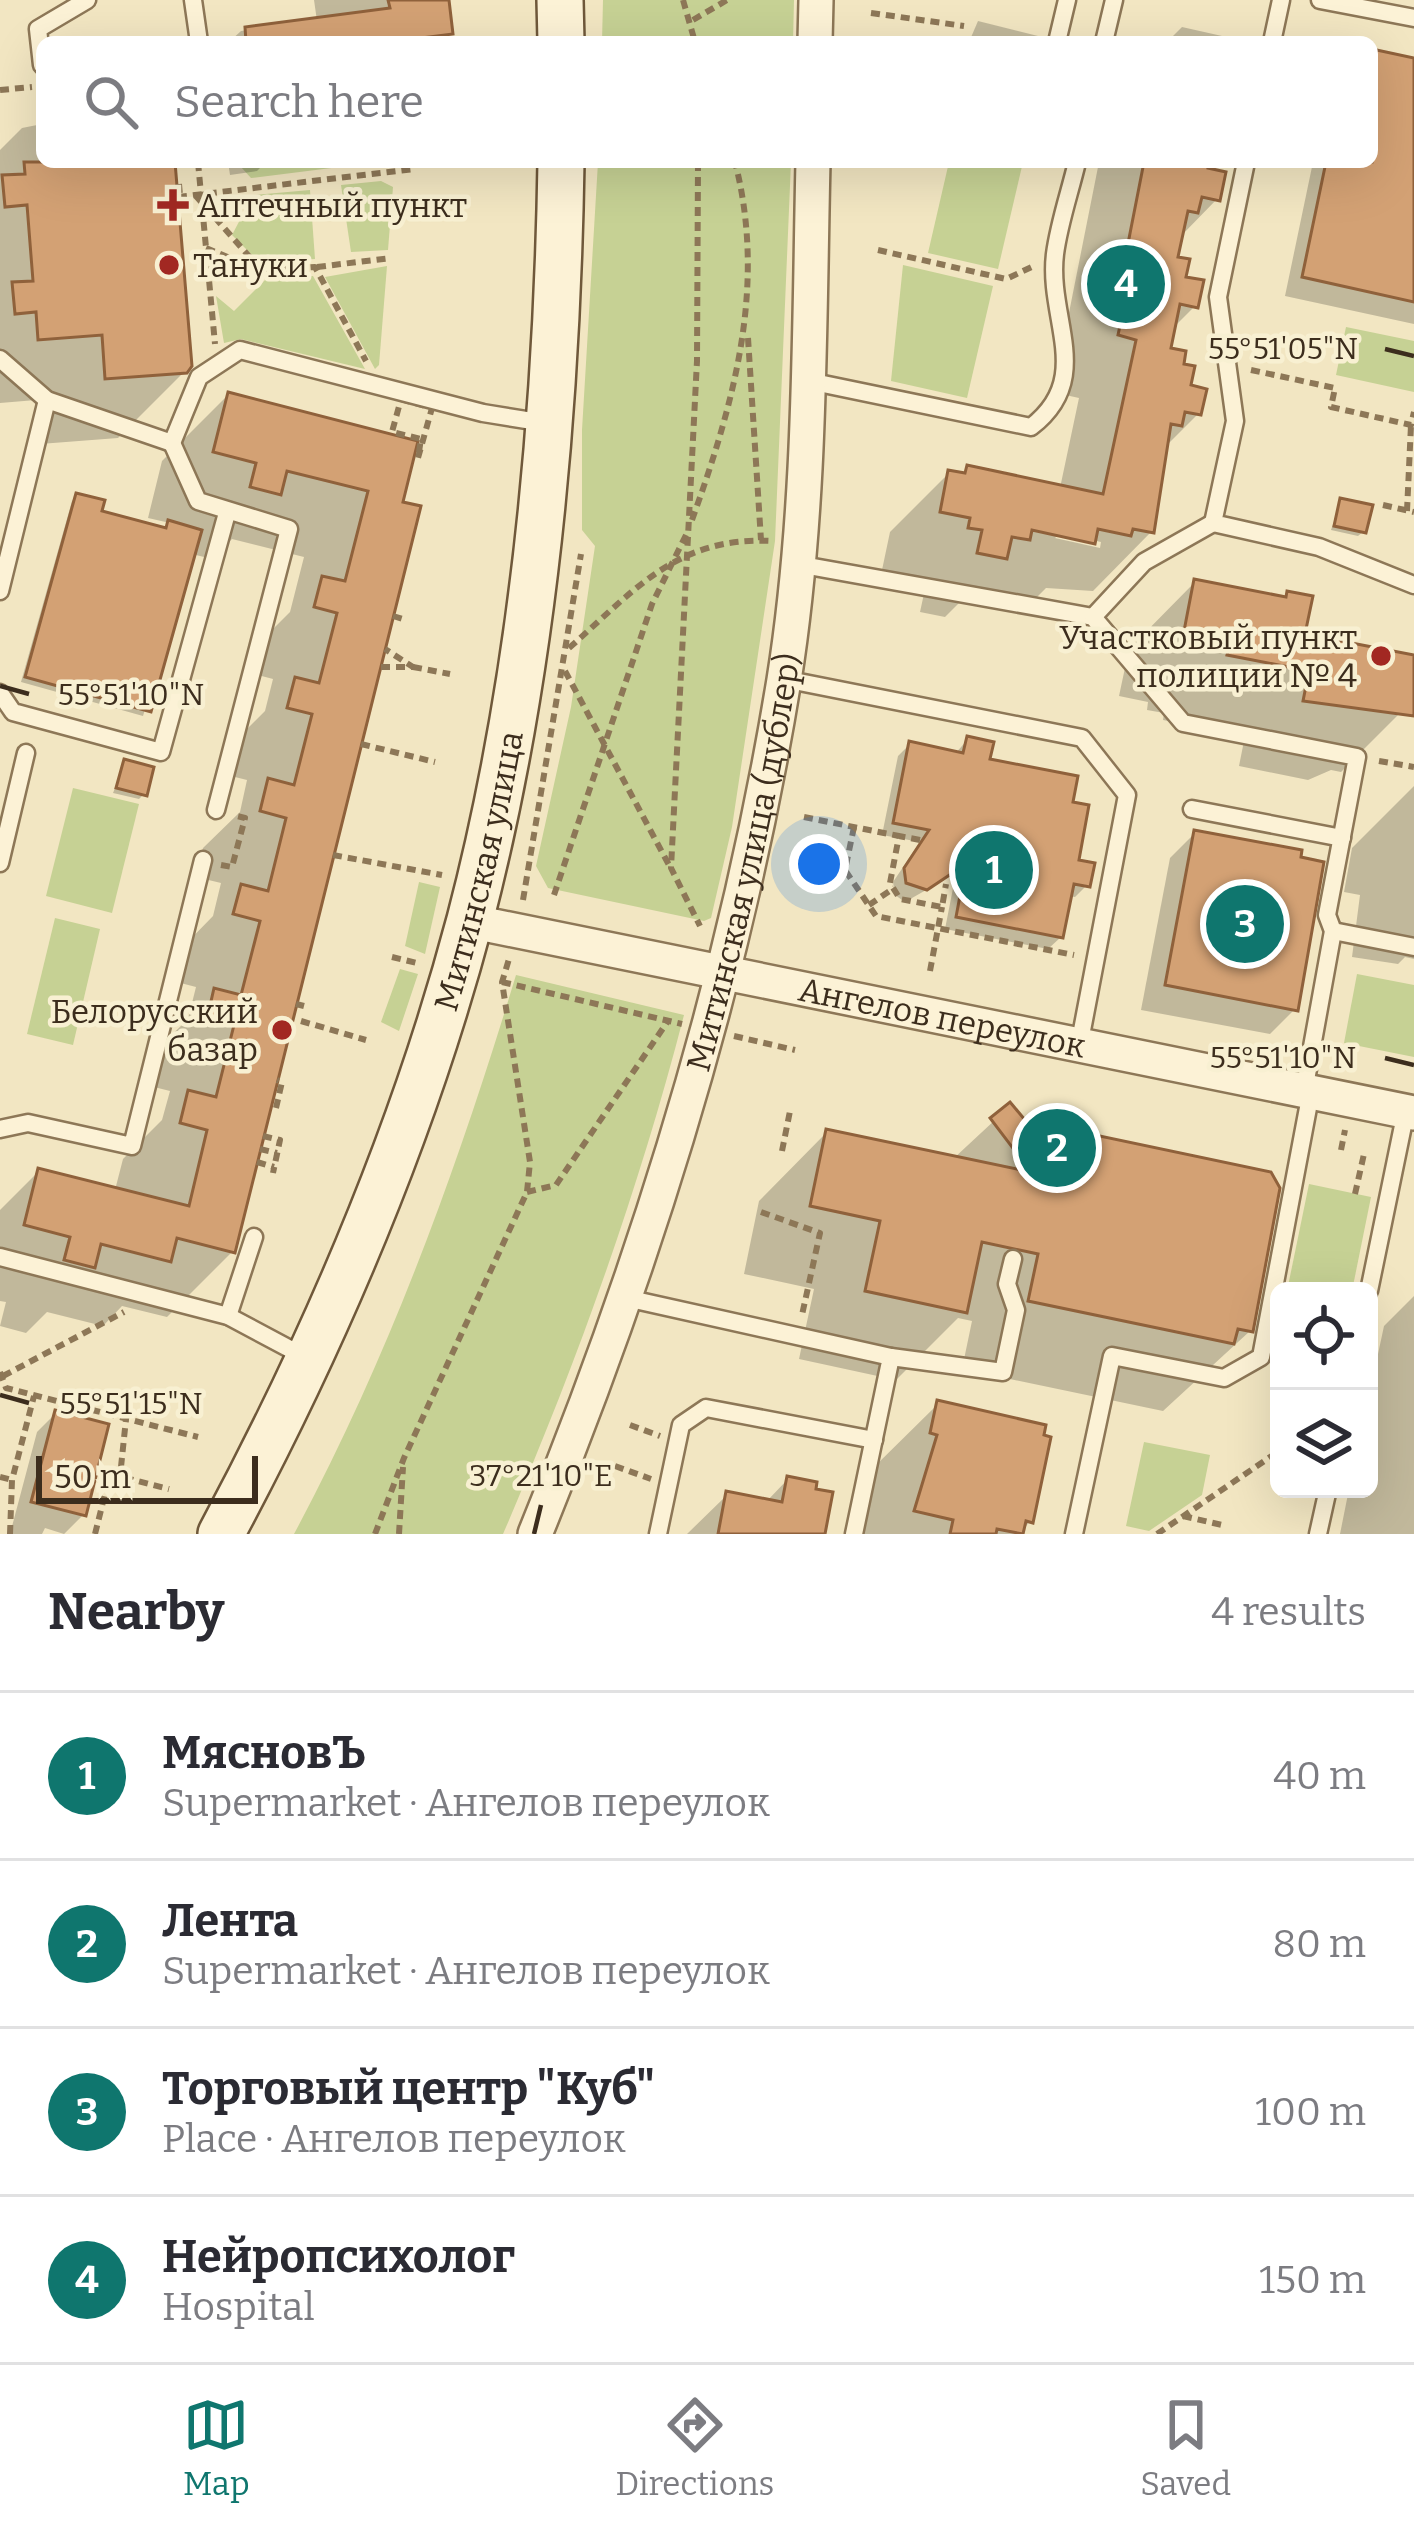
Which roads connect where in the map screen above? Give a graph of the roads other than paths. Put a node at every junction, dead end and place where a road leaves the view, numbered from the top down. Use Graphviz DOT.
graph roads {
  1 [pos="87,0"];
  2 [pos="193,0"];
  3 [pos="560,0"];
  4 [pos="816,0"];
  5 [pos="1067,0"];
  6 [pos="1114,0"];
  7 [pos="1281,0"];
  8 [pos="1320,0"];
  9 [pos="1414,18"];
  10 [pos="39,36"];
  11 [pos="199,36"];
  12 [pos="561,36"];
  13 [pos="815,36"];
  14 [pos="1058,36"];
  15 [pos="1105,36"];
  16 [pos="1273,36"];
  17 [pos="561,168"];
  18 [pos="813,168"];
  19 [pos="1075,168"];
  20 [pos="1245,168"];
  21 [pos="0,359"];
  22 [pos="804,380"];
  23 [pos="47,400"];
  24 [pos="546,423"];
  25 [pos="172,443"];
  26 [pos="227,513"];
  27 [pos="1213,523"];
  28 [pos="786,553"];
  29 [pos="1414,585"];
  30 [pos="0,591"];
  31 [pos="1093,617"];
  32 [pos="784,679"];
  33 [pos="0,693"];
  34 [pos="26,753"];
  35 [pos="1192,809"];
  36 [pos="216,810"];
  37 [pos="1342,838"];
  38 [pos="202,860"];
  39 [pos="0,863"];
  40 [pos="469,922"];
  41 [pos="1333,932"];
  42 [pos="1414,947"];
  43 [pos="724,974"];
  44 [pos="1079,1046"];
  45 [pos="1308,1092"];
  46 [pos="1410,1112"];
  47 [pos="0,1129"];
  48 [pos="254,1238"];
  49 [pos="0,1257"];
  50 [pos="1013,1259"];
  51 [pos="1371,1282"];
  52 [pos="626,1298"];
  53 [pos="228,1316"];
  54 [pos="891,1357"];
  55 [pos="310,1360"];
  56 [pos="874,1440"];
  57 [pos="1326,1498"];
  58 [pos="221,1534"];
  59 [pos="536,1534"];
  60 [pos="658,1534"];
  61 [pos="854,1534"];
  62 [pos="1074,1534"];
  63 [pos="1318,1534"];
  1 -- 10 [label="lane"];
  2 -- 11 [label="lane"];
  3 -- 12 [label="main road"];
  4 -- 13 [label="street"];
  5 -- 14 [label="lane"];
  6 -- 15 [label="lane"];
  7 -- 16 [label="lane"];
  8 -- 9 [label="lane"];
  17 -- 24 [label="main road, Митинская улица"];
  18 -- 22 [label="street, Митинская улица (дублер)"];
  19 -- 22 [label="lane"];
  20 -- 27 [label="lane"];
  21 -- 23 [label="lane"];
  22 -- 28 [label="street, Митинская улица (дублер)"];
  23 -- 25 [label="lane"];
  23 -- 30 [label="lane"];
  24 -- 25 [label="lane"];
  24 -- 40 [label="main road, Митинская улица"];
  25 -- 26 [label="lane"];
  26 -- 33 [label="lane"];
  26 -- 36 [label="lane"];
  27 -- 29 [label="lane"];
  27 -- 31 [label="lane"];
  28 -- 31 [label="lane"];
  28 -- 32 [label="street, Митинская улица (дублер)"];
  31 -- 37 [label="lane"];
  32 -- 43 [label="street, Митинская улица (дублер)"];
  32 -- 44 [label="lane"];
  34 -- 39 [label="lane"];
  35 -- 37 [label="lane"];
  37 -- 41 [label="lane"];
  38 -- 47 [label="lane"];
  40 -- 43 [label="street, Ангелов переулок"];
  40 -- 55 [label="main road, Митинская улица"];
  41 -- 42 [label="lane"];
  41 -- 45 [label="lane"];
  43 -- 44 [label="street, Ангелов переулок"];
  43 -- 52 [label="street, Митинская улица (дублер)"];
  44 -- 45 [label="street, Ангелов переулок"];
  45 -- 46 [label="street, Ангелов переулок"];
  45 -- 62 [label="lane"];
  46 -- 51 [label="lane"];
  48 -- 53 [label="lane"];
  49 -- 53 [label="lane"];
  50 -- 54 [label="lane"];
  52 -- 54 [label="lane"];
  52 -- 59 [label="street, Митинская улица (дублер)"];
  53 -- 55 [label="lane"];
  54 -- 56 [label="lane"];
  55 -- 58 [label="main road, Митинская улица"];
  56 -- 60 [label="lane"];
  56 -- 61 [label="lane"];
  57 -- 63 [label="lane"];
}
